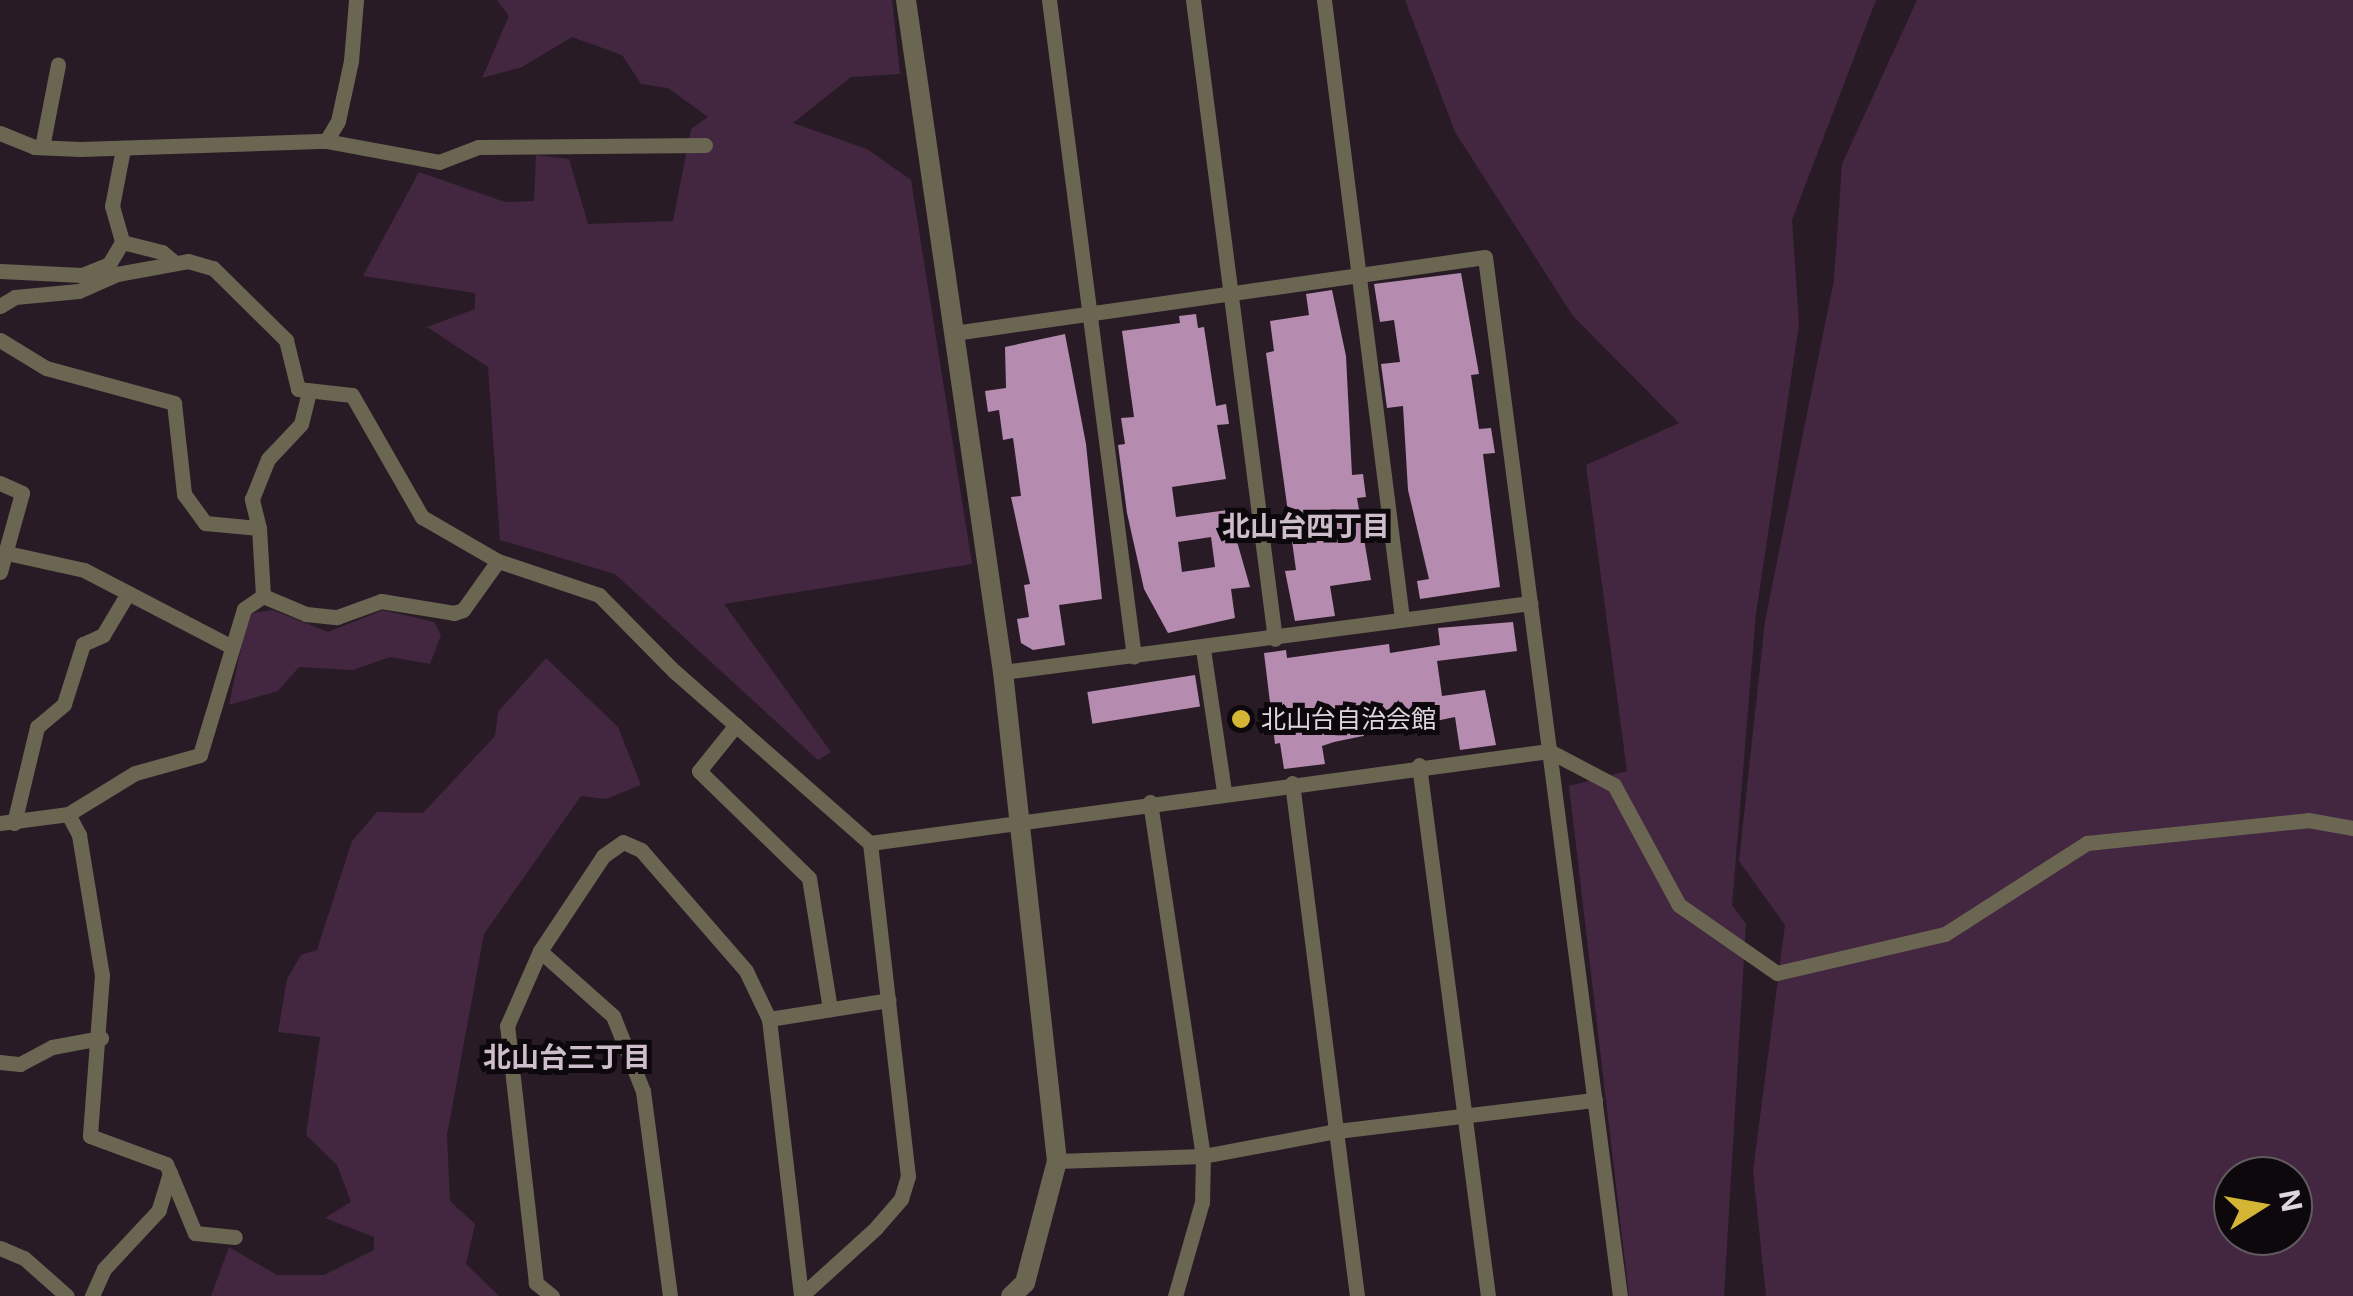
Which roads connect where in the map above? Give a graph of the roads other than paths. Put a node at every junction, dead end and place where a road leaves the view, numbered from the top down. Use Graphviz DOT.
graph roads {
  1 [pos="356,0"];
  2 [pos="906,0"];
  3 [pos="1050,0"];
  4 [pos="1193,0"];
  5 [pos="1324,0"];
  6 [pos="58,65"];
  7 [pos="0,133"];
  8 [pos="326,140"];
  9 [pos="705,145"];
  10 [pos="42,147"];
  11 [pos="123,149"];
  12 [pos="122,242"];
  13 [pos="175,264"];
  14 [pos="0,270"];
  15 [pos="1358,272"];
  16 [pos="1231,291"];
  17 [pos="0,306"];
  18 [pos="1092,309"];
  19 [pos="954,333"];
  20 [pos="0,340"];
  21 [pos="309,391"];
  22 [pos="0,483"];
  23 [pos="259,528"];
  24 [pos="7,554"];
  25 [pos="498,562"];
  26 [pos="0,572"];
  27 [pos="128,592"];
  28 [pos="263,596"];
  29 [pos="1531,603"];
  30 [pos="1402,618"];
  31 [pos="1276,639"];
  32 [pos="230,646"];
  33 [pos="1202,649"];
  34 [pos="1134,657"];
  35 [pos="1002,672"];
  36 [pos="736,725"];
  37 [pos="1549,750"];
  38 [pos="1419,765"];
  39 [pos="1292,782"];
  40 [pos="1224,792"];
  41 [pos="1150,802"];
  42 [pos="68,814"];
  43 [pos="1019,818"];
  44 [pos="7,823"];
  45 [pos="2353,828"];
  46 [pos="870,843"];
  47 [pos="540,952"];
  48 [pos="889,1000"];
  49 [pos="830,1010"];
  50 [pos="769,1019"];
  51 [pos="102,1038"];
  52 [pos="0,1062"];
  53 [pos="1594,1100"];
  54 [pos="1466,1115"];
  55 [pos="1337,1131"];
  56 [pos="1203,1156"];
  57 [pos="1057,1161"];
  58 [pos="170,1174"];
  59 [pos="236,1237"];
  60 [pos="0,1248"];
  61 [pos="67,1296"];
  62 [pos="92,1296"];
  63 [pos="552,1296"];
  64 [pos="670,1296"];
  65 [pos="801,1296"];
  66 [pos="1011,1296"];
  67 [pos="1175,1296"];
  68 [pos="1357,1296"];
  69 [pos="1488,1296"];
  70 [pos="1620,1296"];
  1 -- 8 [label="street"];
  2 -- 19 [label="street"];
  3 -- 18 [label="street"];
  4 -- 16 [label="street"];
  5 -- 15 [label="street"];
  6 -- 10 [label="street"];
  7 -- 10 [label="street"];
  8 -- 9 [label="street"];
  8 -- 11 [label="street"];
  10 -- 11 [label="street"];
  11 -- 12 [label="street"];
  12 -- 13 [label="street"];
  12 -- 14 [label="street"];
  13 -- 17 [label="street"];
  13 -- 21 [label="street"];
  15 -- 16 [label="street"];
  15 -- 29 [label="street"];
  15 -- 30 [label="street"];
  16 -- 18 [label="street"];
  16 -- 31 [label="street"];
  18 -- 19 [label="street"];
  18 -- 34 [label="street"];
  19 -- 35 [label="street"];
  20 -- 23 [label="street"];
  21 -- 23 [label="street"];
  21 -- 25 [label="street"];
  22 -- 24 [label="street"];
  23 -- 28 [label="street"];
  24 -- 26 [label="street"];
  24 -- 27 [label="street"];
  25 -- 28 [label="street"];
  25 -- 36 [label="street"];
  27 -- 32 [label="street"];
  27 -- 44 [label="street"];
  28 -- 32 [label="street"];
  29 -- 30 [label="street"];
  29 -- 37 [label="street"];
  30 -- 31 [label="street"];
  31 -- 33 [label="street"];
  32 -- 42 [label="street"];
  33 -- 34 [label="street"];
  33 -- 40 [label="street"];
  34 -- 35 [label="street"];
  35 -- 43 [label="street"];
  36 -- 46 [label="street"];
  36 -- 49 [label="street"];
  37 -- 38 [label="street"];
  37 -- 45 [label="street"];
  37 -- 53 [label="street"];
  38 -- 39 [label="street"];
  38 -- 54 [label="street"];
  39 -- 40 [label="street"];
  39 -- 55 [label="street"];
  40 -- 41 [label="street"];
  41 -- 43 [label="street"];
  41 -- 56 [label="street"];
  42 -- 44 [label="street"];
  42 -- 51 [label="street"];
  43 -- 46 [label="street"];
  43 -- 57 [label="street"];
  46 -- 48 [label="street"];
  47 -- 50 [label="street"];
  47 -- 63 [label="street"];
  47 -- 64 [label="street"];
  48 -- 49 [label="street"];
  48 -- 65 [label="street"];
  49 -- 50 [label="street"];
  50 -- 65 [label="street"];
  51 -- 52 [label="street"];
  51 -- 58 [label="street"];
  53 -- 54 [label="street"];
  53 -- 70 [label="street"];
  54 -- 55 [label="street"];
  54 -- 69 [label="street"];
  55 -- 56 [label="street"];
  55 -- 68 [label="street"];
  56 -- 57 [label="street"];
  56 -- 67 [label="street"];
  57 -- 66 [label="street"];
  58 -- 59 [label="street"];
  58 -- 62 [label="street"];
  60 -- 61 [label="street"];
}
